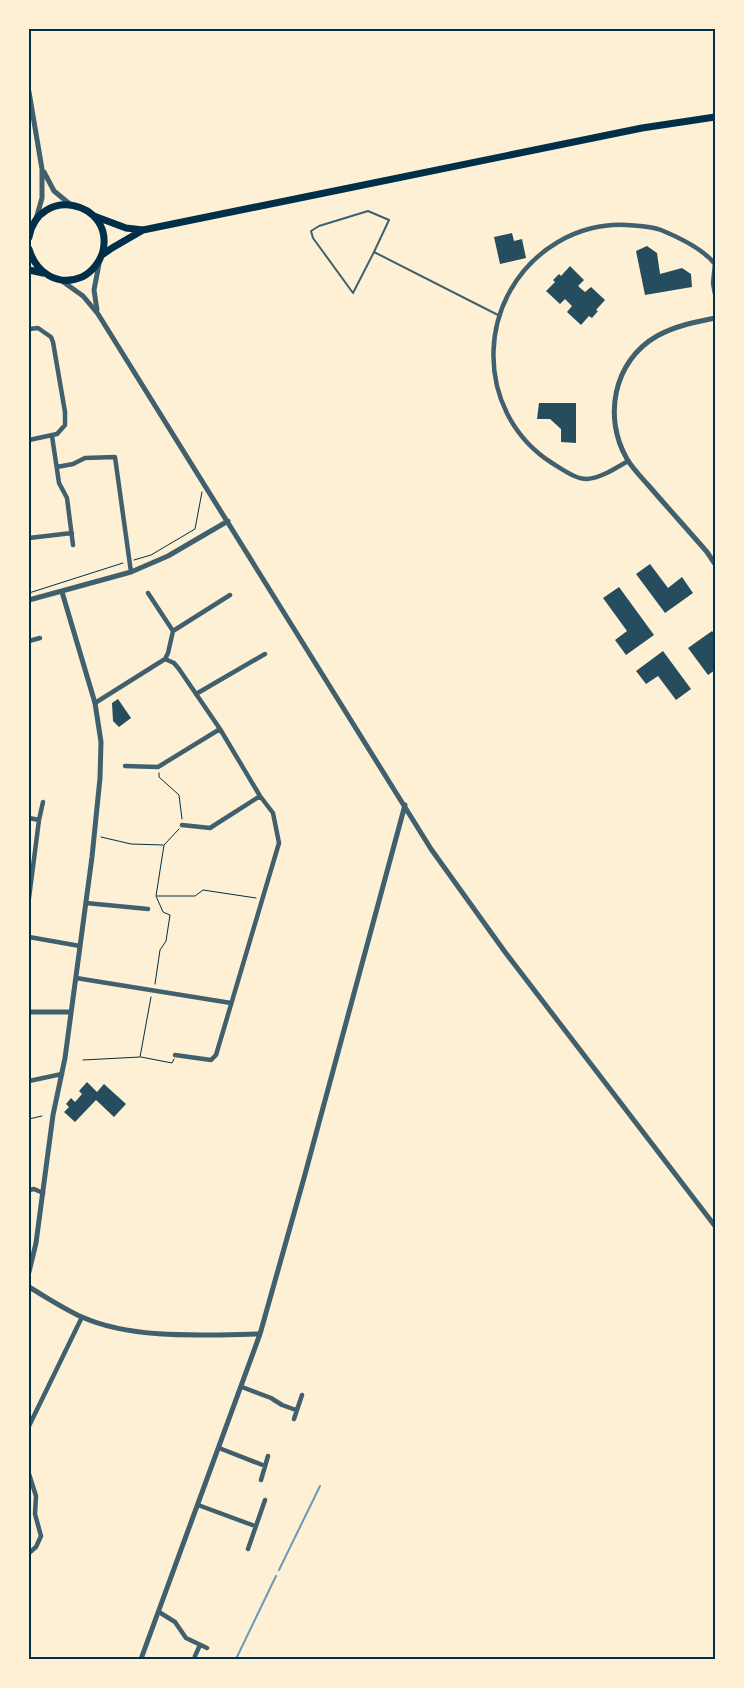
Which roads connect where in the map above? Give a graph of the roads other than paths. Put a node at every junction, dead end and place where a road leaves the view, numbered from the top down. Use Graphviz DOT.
graph roads {
  1 [pos="29,92"];
  2 [pos="715,117"];
  3 [pos="42,169"];
  4 [pos="71,205"];
  5 [pos="94,216"];
  6 [pos="36,220"];
  7 [pos="143,230"];
  8 [pos="29,233"];
  9 [pos="29,249"];
  10 [pos="374,252"];
  11 [pos="101,258"];
  12 [pos="29,270"];
  13 [pos="43,273"];
  14 [pos="61,280"];
  15 [pos="715,294"];
  16 [pos="98,314"];
  17 [pos="498,315"];
  18 [pos="715,318"];
  19 [pos="29,329"];
  20 [pos="52,436"];
  21 [pos="29,440"];
  22 [pos="628,462"];
  23 [pos="56,467"];
  24 [pos="228,521"];
  25 [pos="72,534"];
  26 [pos="29,538"];
  27 [pos="74,545"];
  28 [pos="715,564"];
  29 [pos="131,572"];
  30 [pos="62,592"];
  31 [pos="148,593"];
  32 [pos="230,595"];
  33 [pos="29,600"];
  34 [pos="174,631"];
  35 [pos="40,638"];
  36 [pos="29,641"];
  37 [pos="265,654"];
  38 [pos="165,659"];
  39 [pos="196,694"];
  40 [pos="95,703"];
  41 [pos="220,730"];
  42 [pos="125,766"];
  43 [pos="260,796"];
  44 [pos="43,802"];
  45 [pos="405,805"];
  46 [pos="29,818"];
  47 [pos="39,820"];
  48 [pos="182,826"];
  49 [pos="29,898"];
  50 [pos="86,902"];
  51 [pos="148,909"];
  52 [pos="29,936"];
  53 [pos="80,946"];
  54 [pos="76,978"];
  55 [pos="231,1003"];
  56 [pos="29,1012"];
  57 [pos="70,1012"];
  58 [pos="175,1055"];
  59 [pos="62,1074"];
  60 [pos="29,1081"];
  61 [pos="29,1190"];
  62 [pos="43,1193"];
  63 [pos="715,1226"];
  64 [pos="29,1272"];
  65 [pos="29,1287"];
  66 [pos="82,1317"];
  67 [pos="260,1334"];
  68 [pos="242,1387"];
  69 [pos="302,1395"];
  70 [pos="296,1410"];
  71 [pos="294,1418"];
  72 [pos="29,1426"];
  73 [pos="219,1448"];
  74 [pos="268,1456"];
  75 [pos="265,1466"];
  76 [pos="29,1474"];
  77 [pos="261,1480"];
  78 [pos="266,1500"];
  79 [pos="198,1504"];
  80 [pos="255,1526"];
  81 [pos="248,1550"];
  82 [pos="29,1553"];
  83 [pos="159,1612"];
  84 [pos="200,1645"];
  85 [pos="207,1648"];
  86 [pos="195,1656"];
  87 [pos="141,1659"];
  1 -- 3 [label="street"];
  2 -- 7 [label="highway"];
  3 -- 4 [label="street"];
  3 -- 6 [label="street"];
  4 -- 5 [label="highway"];
  4 -- 6 [label="highway"];
  5 -- 7 [label="highway"];
  5 -- 11 [label="highway"];
  6 -- 8 [label="highway"];
  7 -- 11 [label="highway"];
  9 -- 13 [label="highway"];
  10 -- 10 [label="lane"];
  10 -- 17 [label="lane"];
  11 -- 14 [label="highway"];
  11 -- 16 [label="street"];
  12 -- 13 [label="highway"];
  13 -- 14 [label="highway"];
  14 -- 16 [label="street"];
  15 -- 17 [label="street"];
  16 -- 24 [label="street"];
  17 -- 22 [label="street"];
  18 -- 22 [label="street"];
  19 -- 20 [label="street"];
  20 -- 21 [label="street"];
  20 -- 23 [label="street"];
  22 -- 28 [label="street"];
  23 -- 25 [label="street"];
  23 -- 29 [label="street"];
  24 -- 29 [label="street"];
  24 -- 45 [label="street"];
  25 -- 26 [label="street"];
  25 -- 27 [label="street"];
  29 -- 30 [label="street"];
  30 -- 33 [label="street"];
  30 -- 40 [label="street"];
  31 -- 34 [label="street"];
  32 -- 34 [label="street"];
  34 -- 38 [label="street"];
  35 -- 36 [label="street"];
  37 -- 39 [label="street"];
  38 -- 39 [label="street"];
  38 -- 40 [label="street"];
  39 -- 41 [label="street"];
  40 -- 50 [label="street"];
  41 -- 42 [label="street"];
  41 -- 43 [label="street"];
  43 -- 48 [label="street"];
  43 -- 55 [label="street"];
  44 -- 47 [label="street"];
  45 -- 63 [label="street"];
  45 -- 67 [label="street"];
  46 -- 47 [label="street"];
  47 -- 49 [label="street"];
  50 -- 51 [label="street"];
  50 -- 53 [label="street"];
  52 -- 53 [label="street"];
  53 -- 54 [label="street"];
  54 -- 55 [label="street"];
  54 -- 57 [label="street"];
  55 -- 58 [label="street"];
  56 -- 57 [label="street"];
  57 -- 59 [label="street"];
  59 -- 60 [label="street"];
  59 -- 62 [label="street"];
  61 -- 62 [label="street"];
  62 -- 64 [label="street"];
  65 -- 66 [label="street"];
  66 -- 67 [label="street"];
  66 -- 72 [label="street"];
  67 -- 68 [label="street"];
  68 -- 70 [label="street"];
  68 -- 73 [label="street"];
  69 -- 70 [label="street"];
  70 -- 71 [label="street"];
  73 -- 75 [label="street"];
  73 -- 79 [label="street"];
  74 -- 75 [label="street"];
  75 -- 77 [label="street"];
  76 -- 82 [label="street"];
  78 -- 80 [label="street"];
  79 -- 80 [label="street"];
  79 -- 83 [label="street"];
  80 -- 81 [label="street"];
  83 -- 84 [label="street"];
  83 -- 87 [label="street"];
  84 -- 85 [label="street"];
  84 -- 86 [label="street"];
}
